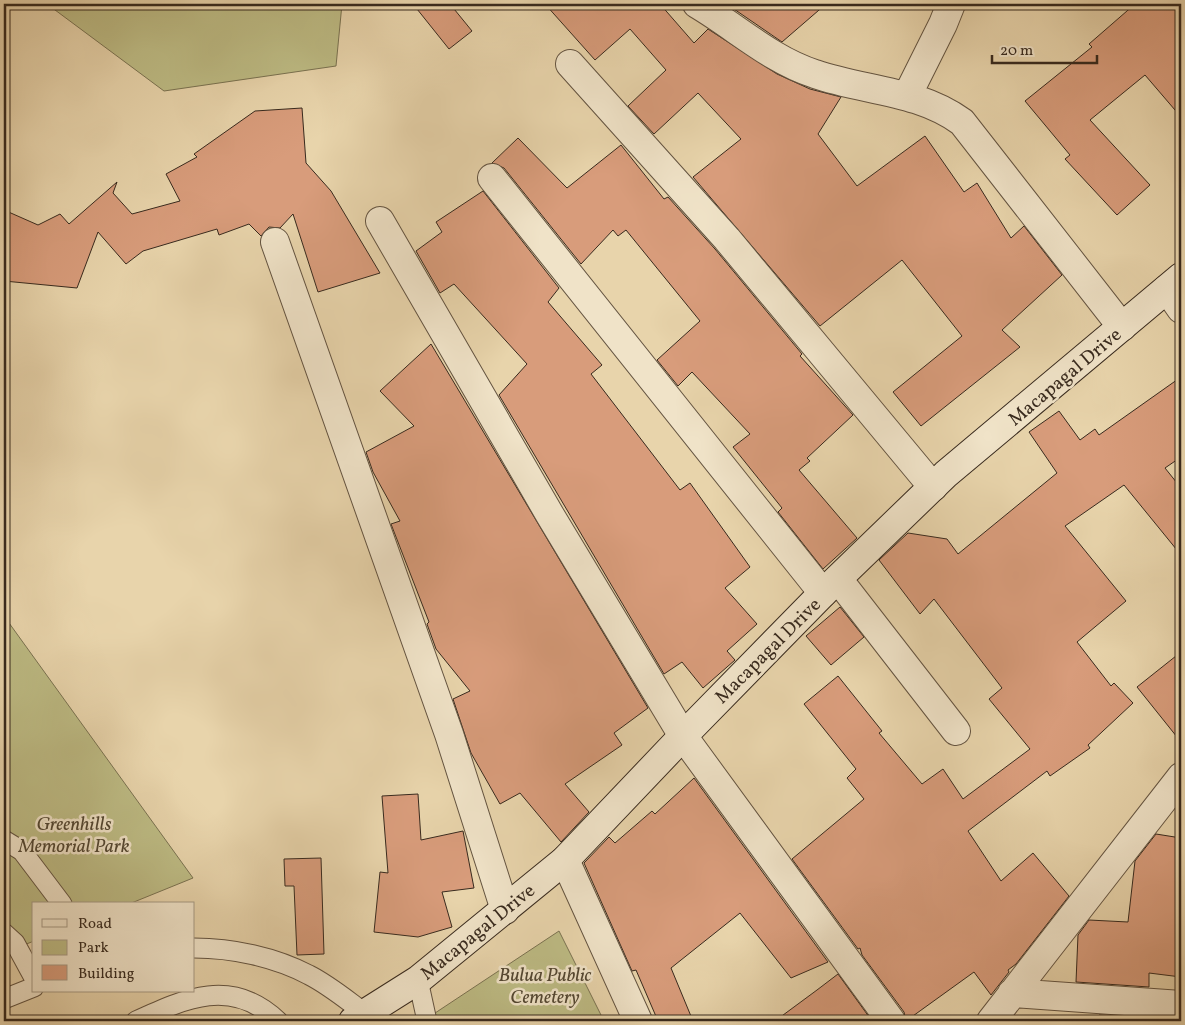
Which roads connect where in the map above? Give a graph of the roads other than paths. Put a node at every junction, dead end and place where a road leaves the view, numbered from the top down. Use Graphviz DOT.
graph roads {
  1 [pos="698,4"];
  2 [pos="951,4"];
  3 [pos="570,64"];
  4 [pos="907,96"];
  5 [pos="492,178"];
  6 [pos="380,221"];
  7 [pos="276,242"];
  8 [pos="1177,292"];
  9 [pos="1122,327"];
  10 [pos="933,488"];
  11 [pos="831,586"];
  12 [pos="956,731"];
  13 [pos="683,736"];
  14 [pos="1181,777"];
  15 [pos="4,840"];
  16 [pos="565,860"];
  17 [pos="60,902"];
  18 [pos="505,910"];
  19 [pos="4,933"];
  20 [pos="195,948"];
  21 [pos="32,974"];
  22 [pos="418,980"];
  23 [pos="32,988"];
  24 [pos="1012,993"];
  25 [pos="4,999"];
  26 [pos="1181,1005"];
  27 [pos="360,1018"];
  28 [pos="136,1021"];
  29 [pos="278,1021"];
  30 [pos="428,1021"];
  31 [pos="638,1021"];
  32 [pos="891,1021"];
  33 [pos="991,1021"];
  1 -- 4 [label="street"];
  2 -- 4 [label="street"];
  3 -- 10 [label="street"];
  4 -- 9 [label="street"];
  5 -- 11 [label="street"];
  6 -- 13 [label="street"];
  7 -- 18 [label="street"];
  8 -- 9 [label="street, Macapagal Drive"];
  9 -- 10 [label="street, Macapagal Drive"];
  10 -- 11 [label="street, Macapagal Drive"];
  11 -- 12 [label="street"];
  11 -- 13 [label="street, Macapagal Drive"];
  13 -- 16 [label="street, Macapagal Drive"];
  13 -- 32 [label="street"];
  14 -- 24 [label="street"];
  15 -- 17 [label="lane"];
  16 -- 18 [label="street, Macapagal Drive"];
  16 -- 31 [label="street"];
  18 -- 22 [label="street, Macapagal Drive"];
  19 -- 21 [label="lane"];
  20 -- 27 [label="lane"];
  22 -- 27 [label="street, Macapagal Drive"];
  22 -- 30 [label="lane"];
  23 -- 25 [label="lane"];
  24 -- 26 [label="street"];
  24 -- 33 [label="street"];
  28 -- 29 [label="lane"];
}
